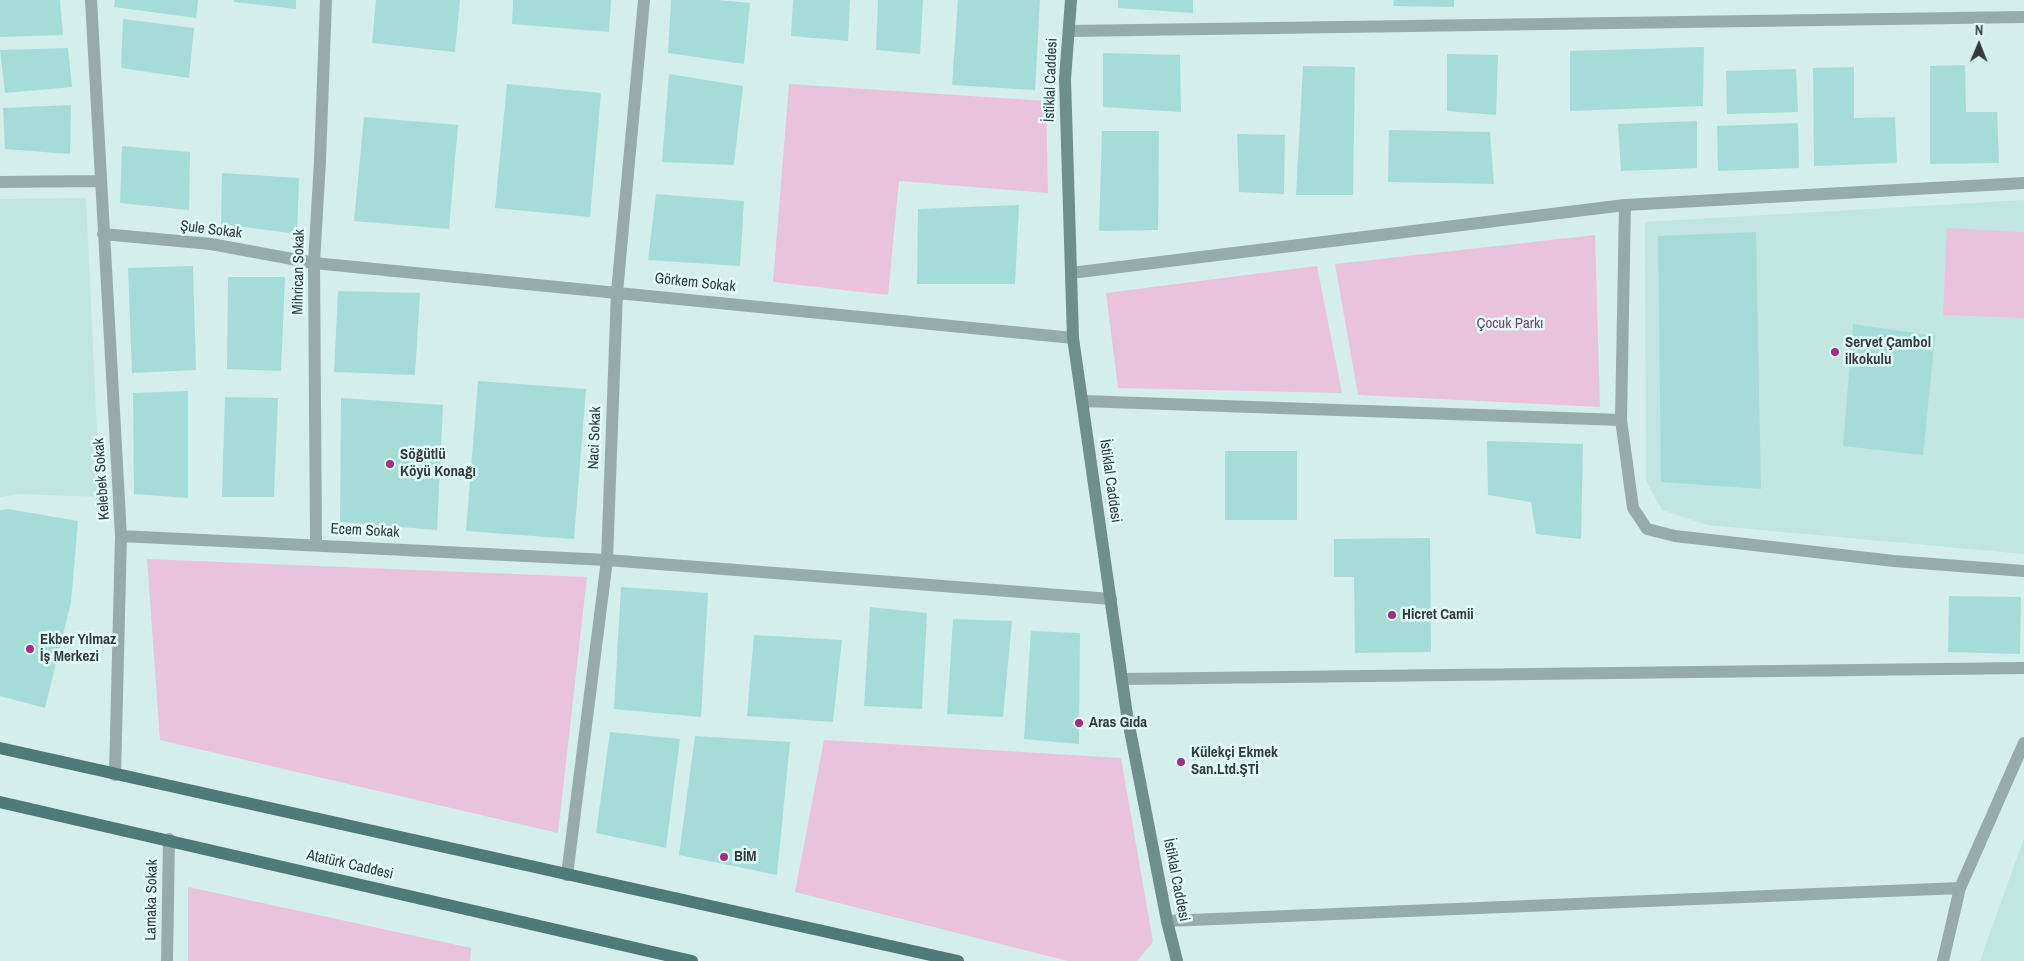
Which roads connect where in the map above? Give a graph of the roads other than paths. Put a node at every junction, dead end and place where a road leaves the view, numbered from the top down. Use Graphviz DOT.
graph roads {
  1 [pos="91,0"];
  2 [pos="326,0"];
  3 [pos="644,0"];
  4 [pos="1071,0"];
  5 [pos="2024,17"];
  6 [pos="1069,31"];
  7 [pos="100,181"];
  8 [pos="0,182"];
  9 [pos="2024,183"];
  10 [pos="1625,205"];
  11 [pos="103,234"];
  12 [pos="314,262"];
  13 [pos="1071,274"];
  14 [pos="616,292"];
  15 [pos="1073,338"];
  16 [pos="1082,401"];
  17 [pos="1622,420"];
  18 [pos="122,536"];
  19 [pos="316,544"];
  20 [pos="607,560"];
  21 [pos="2024,571"];
  22 [pos="1111,599"];
  23 [pos="2024,668"];
  24 [pos="1122,679"];
  25 [pos="2024,743"];
  26 [pos="0,748"];
  27 [pos="115,774"];
  28 [pos="0,802"];
  29 [pos="169,840"];
  30 [pos="567,875"];
  31 [pos="1960,888"];
  32 [pos="1167,922"];
  33 [pos="167,961"];
  34 [pos="692,961"];
  35 [pos="958,961"];
  36 [pos="1177,961"];
  37 [pos="1943,961"];
  1 -- 7 [label="street, Kelebek Sokak"];
  2 -- 12 [label="street, Mihrican Sokak"];
  3 -- 14 [label="street, Naci Sokak"];
  4 -- 6 [label="street, İstiklal Caddesi"];
  5 -- 6 [label="street"];
  6 -- 13 [label="street, İstiklal Caddesi"];
  7 -- 8 [label="street"];
  7 -- 11 [label="street, Kelebek Sokak"];
  9 -- 10 [label="street"];
  10 -- 13 [label="street"];
  10 -- 17 [label="street"];
  11 -- 12 [label="street, Şule Sokak"];
  11 -- 18 [label="street, Kelebek Sokak"];
  12 -- 14 [label="street, Görkem Sokak"];
  12 -- 19 [label="street, Mihrican Sokak"];
  13 -- 15 [label="street, İstiklal Caddesi"];
  14 -- 15 [label="street, Görkem Sokak"];
  14 -- 20 [label="street, Naci Sokak"];
  15 -- 16 [label="street, İstiklal Caddesi"];
  16 -- 17 [label="street"];
  16 -- 22 [label="street, İstiklal Caddesi"];
  17 -- 21 [label="street"];
  18 -- 19 [label="street, Ecem Sokak"];
  18 -- 27 [label="street, Kelebek Sokak"];
  19 -- 20 [label="street, Ecem Sokak"];
  20 -- 22 [label="street, Ecem Sokak"];
  20 -- 30 [label="street, Naci Sokak"];
  22 -- 24 [label="street, İstiklal Caddesi"];
  23 -- 24 [label="street"];
  24 -- 32 [label="street, İstiklal Caddesi"];
  25 -- 31 [label="street"];
  26 -- 27 [label="main road"];
  27 -- 30 [label="main road"];
  28 -- 29 [label="main road, Atatürk Caddesi"];
  29 -- 33 [label="street, Lamaka Sokak"];
  29 -- 34 [label="main road, Atatürk Caddesi"];
  30 -- 35 [label="main road"];
  31 -- 32 [label="street"];
  31 -- 37 [label="street"];
  32 -- 36 [label="street, İstiklal Caddesi"];
}
